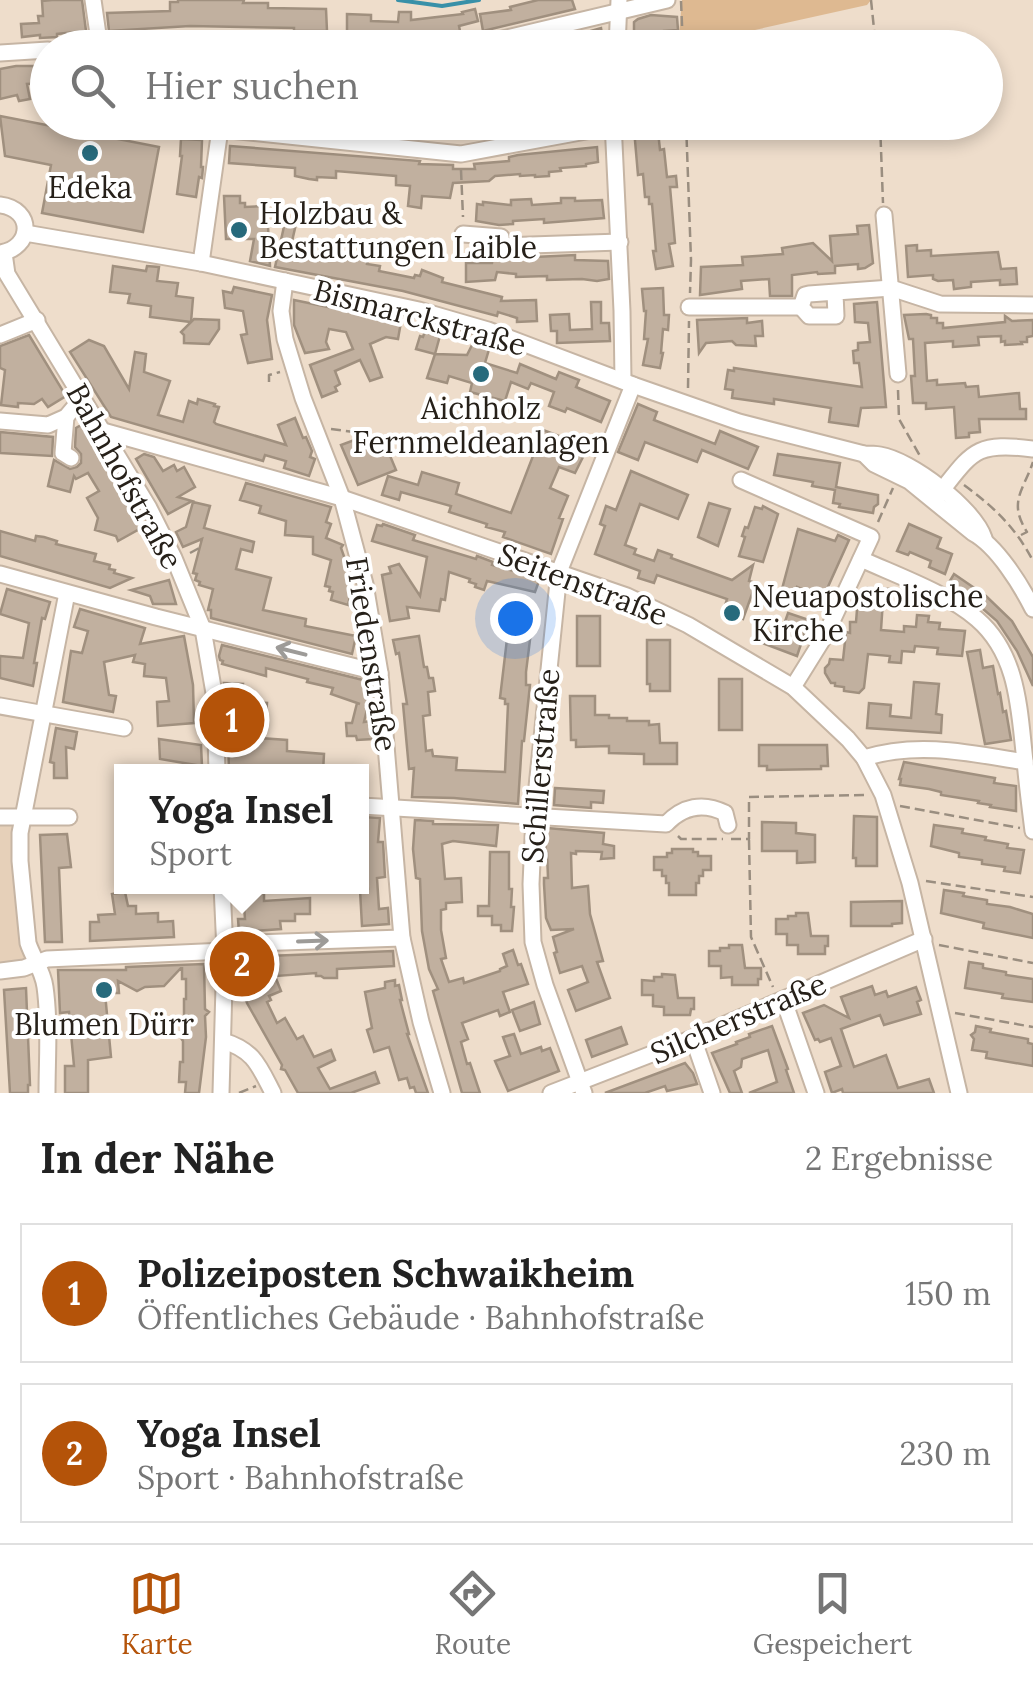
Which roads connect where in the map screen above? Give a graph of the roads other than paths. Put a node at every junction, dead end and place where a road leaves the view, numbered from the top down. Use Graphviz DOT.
graph roads {
  1 [pos="93,0"];
  2 [pos="667,0"];
  3 [pos="619,6"];
  4 [pos="97,30"];
  5 [pos="531,30"];
  6 [pos="30,51"];
  7 [pos="0,52"];
  8 [pos="218,140"];
  9 [pos="340,140"];
  10 [pos="531,140"];
  11 [pos="614,140"];
  12 [pos="0,205"];
  13 [pos="884,215"];
  14 [pos="25,233"];
  15 [pos="463,234"];
  16 [pos="620,242"];
  17 [pos="2,253"];
  18 [pos="201,263"];
  19 [pos="285,282"];
  20 [pos="891,288"];
  21 [pos="1033,304"];
  22 [pos="689,306"];
  23 [pos="37,320"];
  24 [pos="0,335"];
  25 [pos="898,374"];
  26 [pos="628,383"];
  27 [pos="82,398"];
  28 [pos="66,417"];
  29 [pos="0,421"];
  30 [pos="103,431"];
  31 [pos="1033,449"];
  32 [pos="864,454"];
  33 [pos="71,458"];
  34 [pos="741,480"];
  35 [pos="943,489"];
  36 [pos="342,498"];
  37 [pos="861,559"];
  38 [pos="559,572"];
  39 [pos="0,574"];
  40 [pos="67,593"];
  41 [pos="1033,609"];
  42 [pos="203,629"];
  43 [pos="380,673"];
  44 [pos="794,687"];
  45 [pos="0,706"];
  46 [pos="43,714"];
  47 [pos="124,728"];
  48 [pos="864,758"];
  49 [pos="1024,762"];
  50 [pos="217,764"];
  51 [pos="369,806"];
  52 [pos="392,808"];
  53 [pos="24,816"];
  54 [pos="534,816"];
  55 [pos="0,818"];
  56 [pos="69,818"];
  57 [pos="728,825"];
  58 [pos="1028,829"];
  59 [pos="222,894"];
  60 [pos="402,938"];
  61 [pos="931,942"];
  62 [pos="225,947"];
  63 [pos="38,962"];
  64 [pos="0,971"];
  65 [pos="781,1001"];
  66 [pos="692,1038"];
  67 [pos="224,1041"];
  68 [pos="270,1087"];
  69 [pos="582,1088"];
  70 [pos="48,1093"];
  71 [pos="221,1093"];
  72 [pos="442,1093"];
  73 [pos="551,1093"];
  74 [pos="712,1093"];
  75 [pos="816,1093"];
  76 [pos="959,1093"];
  1 -- 4 [label="street"];
  2 -- 3 [label="street"];
  3 -- 5 [label="street"];
  6 -- 7 [label="street"];
  8 -- 18 [label="street"];
  9 -- 10 [label="street"];
  11 -- 16 [label="street, Schillerstraße"];
  12 -- 14 [label="street"];
  13 -- 20 [label="street"];
  14 -- 17 [label="street"];
  14 -- 18 [label="street, Bismarckstraße"];
  15 -- 16 [label="street"];
  16 -- 26 [label="street, Schillerstraße"];
  17 -- 23 [label="street, Bahnhofstraße"];
  18 -- 19 [label="street, Bismarckstraße"];
  19 -- 26 [label="street, Bismarckstraße"];
  19 -- 36 [label="street, Friedenstraße"];
  20 -- 21 [label="street"];
  20 -- 22 [label="street"];
  20 -- 25 [label="street"];
  23 -- 24 [label="street"];
  23 -- 27 [label="street, Bahnhofstraße"];
  26 -- 32 [label="street, Bismarckstraße"];
  26 -- 38 [label="street, Schillerstraße"];
  27 -- 28 [label="street"];
  27 -- 30 [label="street, Bahnhofstraße"];
  28 -- 29 [label="street"];
  28 -- 33 [label="street"];
  30 -- 36 [label="street, Seitenstraße"];
  30 -- 42 [label="street, Bahnhofstraße"];
  31 -- 35 [label="street"];
  32 -- 35 [label="street, Bismarckstraße"];
  32 -- 35 [label="street, Bismarckstraße"];
  34 -- 37 [label="street"];
  35 -- 41 [label="street, Bismarckstraße"];
  36 -- 38 [label="street, Seitenstraße"];
  36 -- 43 [label="street, Friedenstraße"];
  37 -- 44 [label="street"];
  37 -- 49 [label="street"];
  38 -- 44 [label="street, Seitenstraße"];
  38 -- 54 [label="street, Schillerstraße"];
  39 -- 40 [label="street"];
  40 -- 42 [label="street"];
  40 -- 46 [label="street"];
  43 -- 42 [label="street, one-way"];
  42 -- 50 [label="street, Bahnhofstraße"];
  43 -- 52 [label="street, Friedenstraße"];
  44 -- 48 [label="street, Seitenstraße"];
  45 -- 46 [label="street"];
  46 -- 47 [label="street"];
  46 -- 53 [label="street"];
  48 -- 49 [label="street"];
  48 -- 61 [label="street, Seitenstraße"];
  49 -- 58 [label="street"];
  51 -- 52 [label="street"];
  52 -- 54 [label="street"];
  52 -- 60 [label="street, Friedenstraße"];
  53 -- 55 [label="street"];
  53 -- 56 [label="street"];
  53 -- 63 [label="street"];
  54 -- 57 [label="street"];
  54 -- 69 [label="street, Schillerstraße"];
  59 -- 62 [label="street"];
  62 -- 60 [label="street, one-way"];
  60 -- 72 [label="street, Friedenstraße"];
  61 -- 65 [label="street, Silcherstraße"];
  61 -- 76 [label="street, Seitenstraße"];
  62 -- 63 [label="street"];
  62 -- 67 [label="street"];
  63 -- 64 [label="street"];
  63 -- 70 [label="street"];
  65 -- 66 [label="street, Silcherstraße"];
  65 -- 75 [label="street"];
  66 -- 69 [label="street, Silcherstraße"];
  66 -- 74 [label="street"];
  67 -- 68 [label="street"];
  67 -- 71 [label="street"];
  69 -- 73 [label="street, Silcherstraße"];
}
